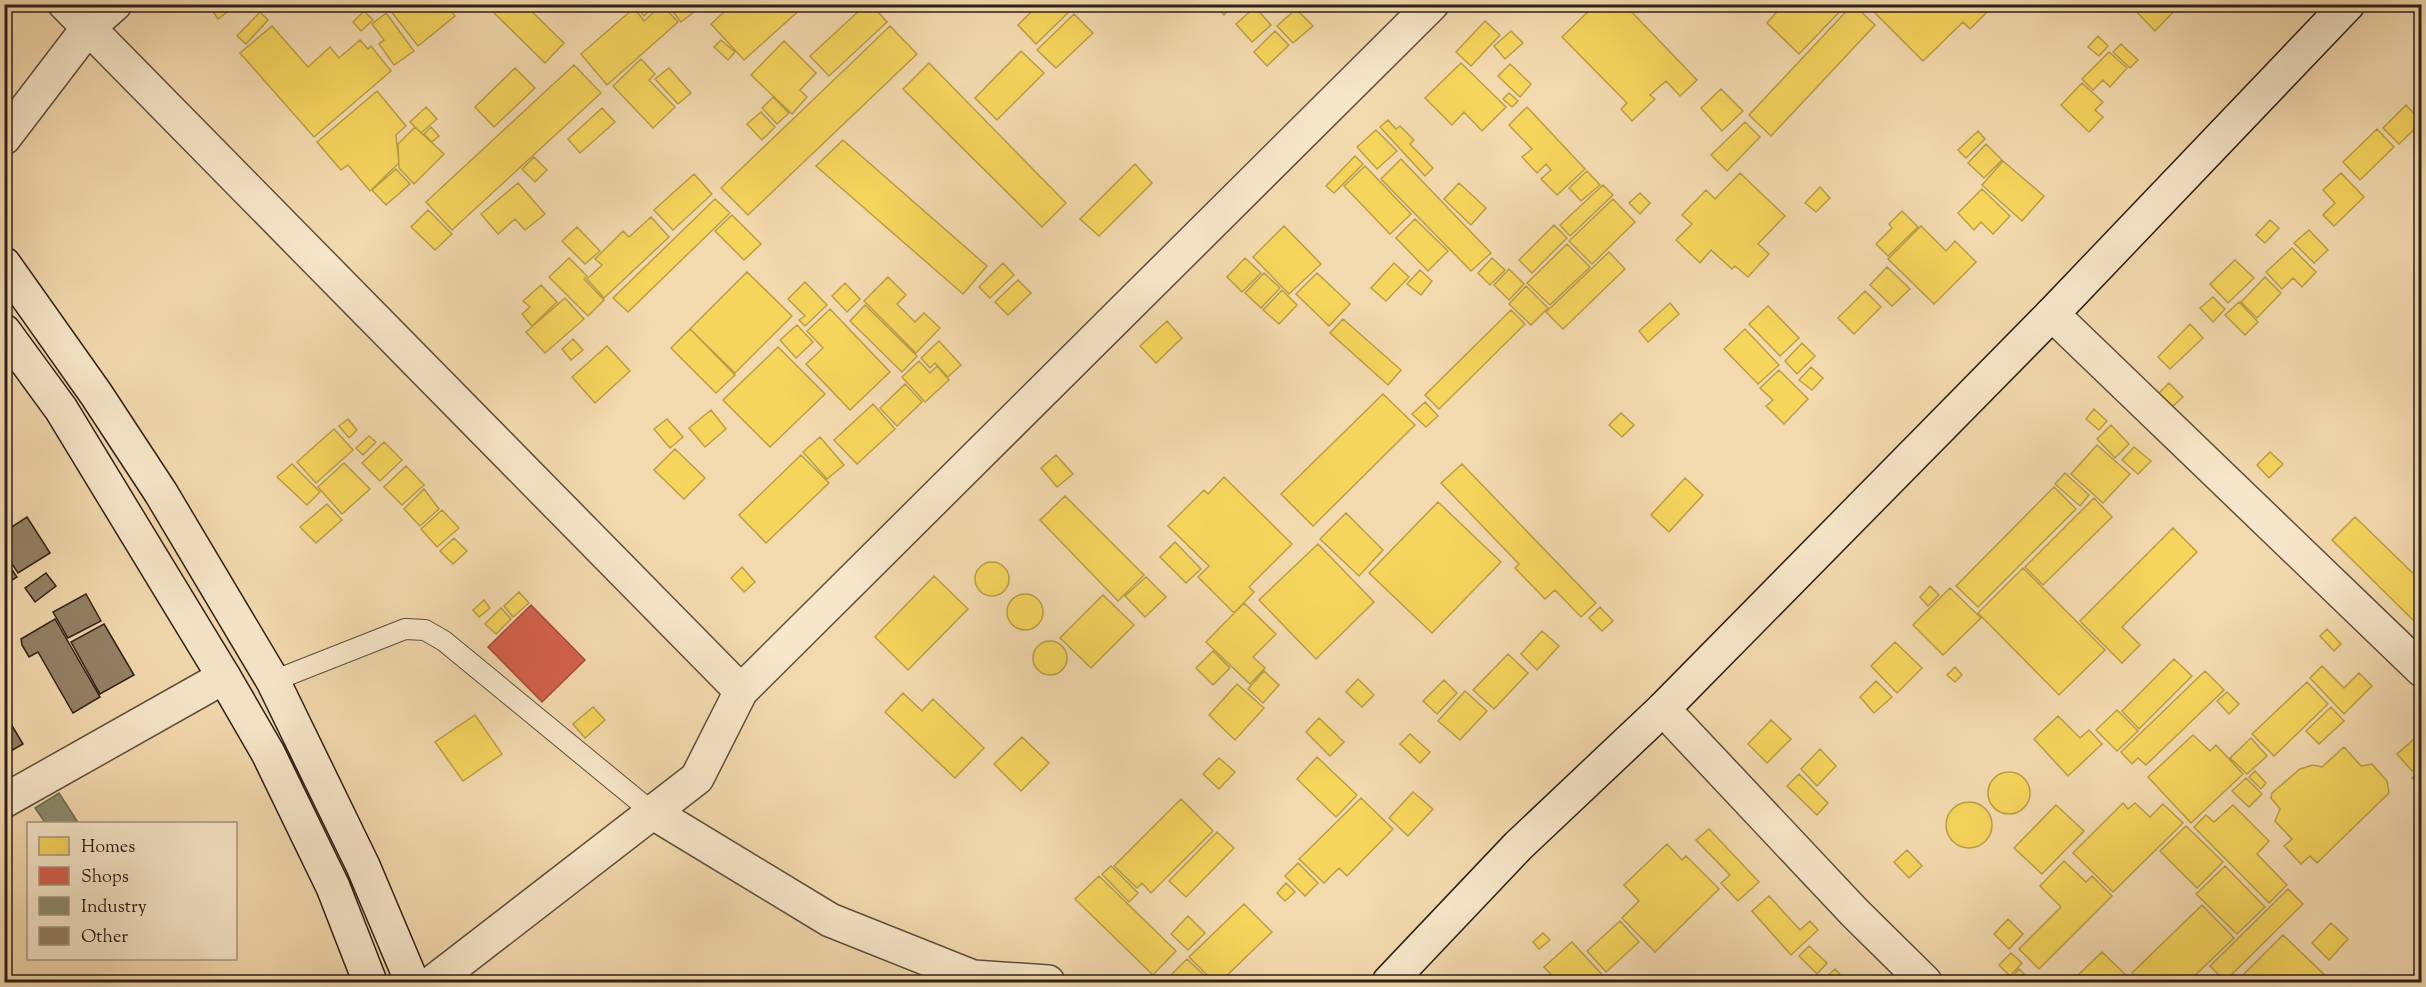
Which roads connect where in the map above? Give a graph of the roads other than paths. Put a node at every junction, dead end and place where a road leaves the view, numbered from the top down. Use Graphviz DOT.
graph roads {
  1 [pos="65,4"];
  2 [pos="116,4"];
  3 [pos="1432,4"];
  4 [pos="2348,4"];
  5 [pos="88,28"];
  6 [pos="4,138"];
  7 [pos="4,264"];
  8 [pos="2052,314"];
  9 [pos="4,332"];
  10 [pos="2421,670"];
  11 [pos="224,677"];
  12 [pos="273,681"];
  13 [pos="741,691"];
  14 [pos="1663,709"];
  15 [pos="4,801"];
  16 [pos="651,812"];
  17 [pos="370,982"];
  18 [pos="412,982"];
  19 [pos="433,982"];
  20 [pos="1048,982"];
  21 [pos="1389,982"];
  22 [pos="1925,982"];
  1 -- 5 [label="street"];
  2 -- 5 [label="street"];
  3 -- 13 [label="street"];
  4 -- 8 [label="street"];
  5 -- 6 [label="street"];
  5 -- 13 [label="street"];
  7 -- 12 [label="street"];
  8 -- 10 [label="street"];
  8 -- 14 [label="street"];
  9 -- 11 [label="street"];
  11 -- 15 [label="street"];
  11 -- 17 [label="street"];
  12 -- 16 [label="lane"];
  12 -- 18 [label="street"];
  13 -- 16 [label="street"];
  14 -- 21 [label="street"];
  14 -- 22 [label="street"];
  16 -- 19 [label="street"];
  16 -- 20 [label="street"];
}
